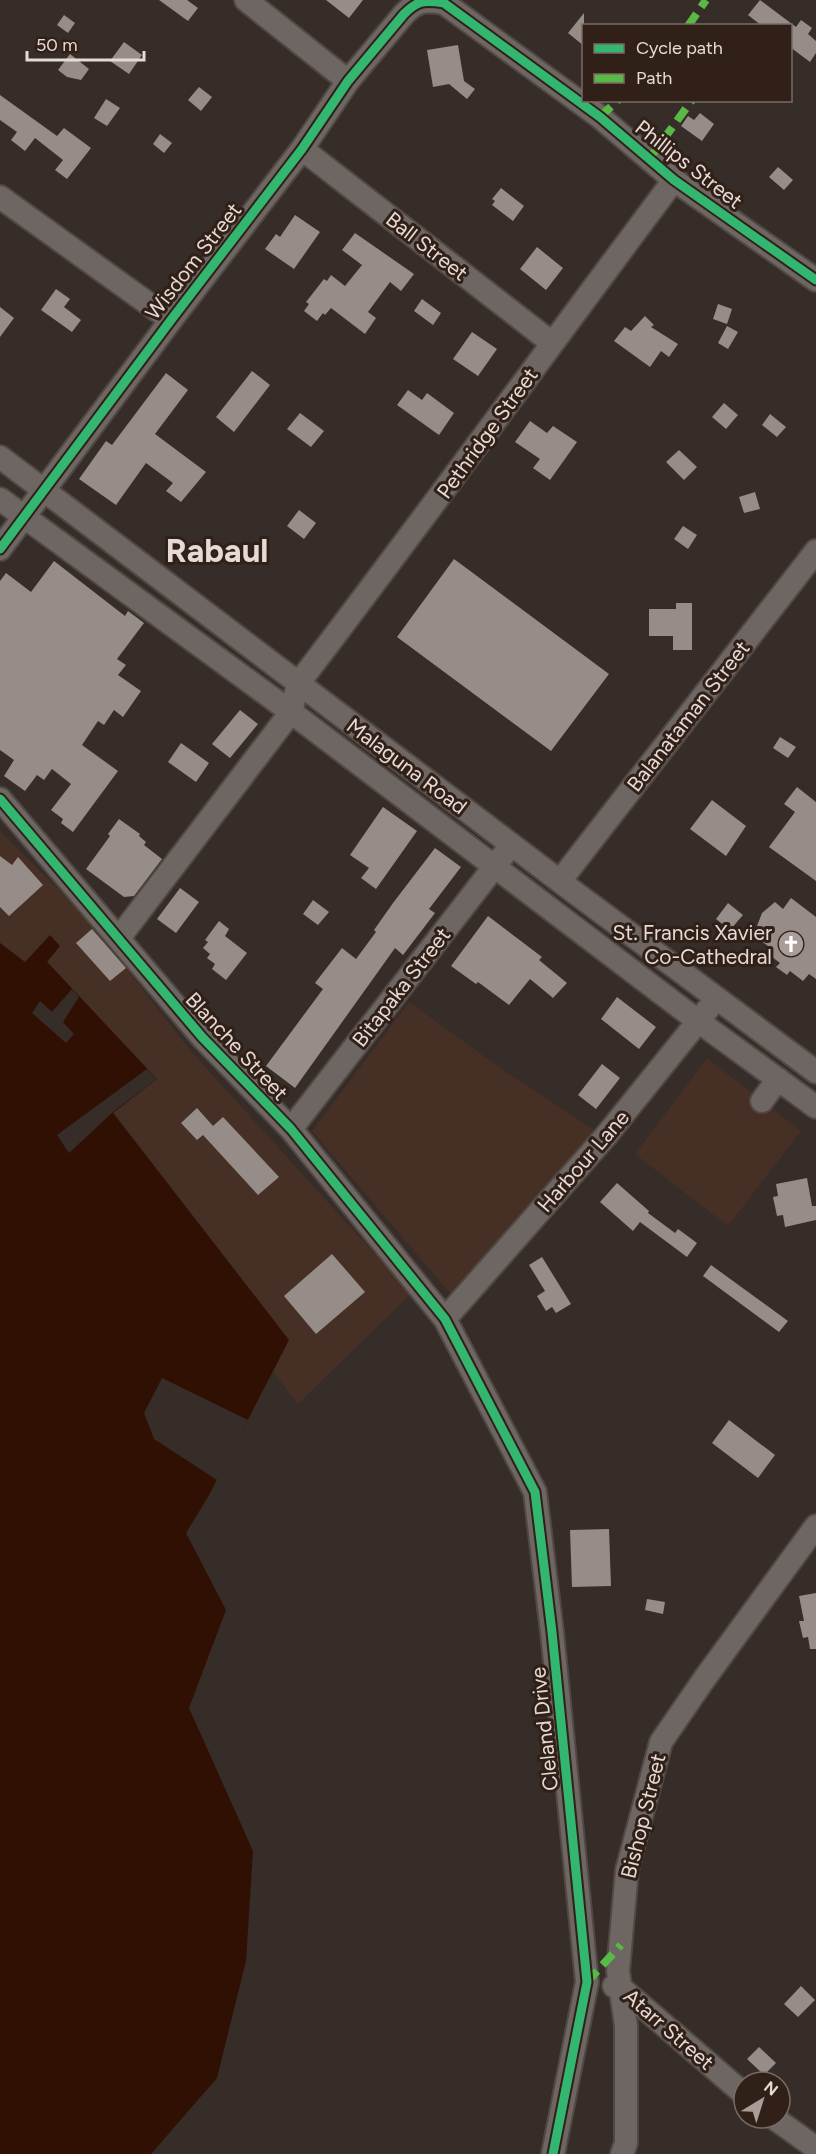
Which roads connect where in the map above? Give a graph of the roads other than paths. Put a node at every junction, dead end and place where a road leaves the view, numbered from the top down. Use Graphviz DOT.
graph roads {
  1 [pos="246,0"];
  2 [pos="420,1"];
  3 [pos="348,81"];
  4 [pos="302,149"];
  5 [pos="674,180"];
  6 [pos="0,197"];
  7 [pos="816,280"];
  8 [pos="171,320"];
  9 [pos="552,343"];
  10 [pos="0,457"];
  11 [pos="44,490"];
  12 [pos="0,499"];
  13 [pos="23,516"];
  14 [pos="0,549"];
  15 [pos="816,550"];
  16 [pos="298,684"];
  17 [pos="291,712"];
  18 [pos="0,799"];
  19 [pos="511,845"];
  20 [pos="496,865"];
  21 [pos="560,881"];
  22 [pos="119,938"];
  23 [pos="717,998"];
  24 [pos="698,1021"];
  25 [pos="816,1072"];
  26 [pos="778,1079"];
  27 [pos="762,1101"];
  28 [pos="816,1107"];
  29 [pos="291,1129"];
  30 [pos="445,1319"];
  31 [pos="816,1526"];
  32 [pos="587,1982"];
  33 [pos="620,1987"];
  34 [pos="732,2084"];
  35 [pos="791,2130"];
  36 [pos="816,2148"];
  37 [pos="553,2154"];
  38 [pos="622,2154"];
  1 -- 3 [label="street"];
  2 -- 3 [label="street, Wisdom Street"];
  2 -- 5 [label="street, Phillips Street"];
  3 -- 4 [label="street, Wisdom Street"];
  4 -- 8 [label="street, Wisdom Street"];
  4 -- 9 [label="street, Ball Street"];
  5 -- 7 [label="street, Phillips Street"];
  5 -- 9 [label="street, Pethridge Street"];
  6 -- 8 [label="street"];
  8 -- 11 [label="street, Wisdom Street"];
  9 -- 16 [label="street, Pethridge Street"];
  10 -- 11 [label="street, Malaguna Road"];
  11 -- 13 [label="street, Wisdom Street"];
  11 -- 16 [label="street, Malaguna Road"];
  12 -- 13 [label="street, Malaguna Road"];
  13 -- 14 [label="street, Wisdom Street"];
  13 -- 17 [label="street, Malaguna Road"];
  15 -- 21 [label="street, Balanataman Street"];
  16 -- 17 [label="street"];
  16 -- 19 [label="street, Malaguna Road"];
  17 -- 20 [label="street, Malaguna Road"];
  17 -- 22 [label="street"];
  18 -- 22 [label="street, Blanche Street"];
  19 -- 20 [label="street, Bitapaka Street"];
  19 -- 21 [label="street, Malaguna Road"];
  20 -- 24 [label="street, Malaguna Road"];
  20 -- 29 [label="street, Bitapaka Street"];
  21 -- 23 [label="street, Malaguna Road"];
  22 -- 29 [label="street, Blanche Street"];
  23 -- 24 [label="street, Harbour Lane"];
  23 -- 25 [label="street, Malaguna Road"];
  24 -- 26 [label="street, Malaguna Road"];
  24 -- 30 [label="street, Harbour Lane"];
  26 -- 27 [label="street"];
  26 -- 28 [label="street, Malaguna Road"];
  29 -- 30 [label="street, Blanche Street"];
  30 -- 32 [label="street, Cleland Drive"];
  31 -- 33 [label="street, Bishop Street"];
  32 -- 33 [label="street, Atarr Street"];
  32 -- 37 [label="street, Cleland Drive"];
  33 -- 34 [label="street, Atarr Street"];
  33 -- 38 [label="street, Bishop Street"];
  35 -- 36 [label="street"];
}
